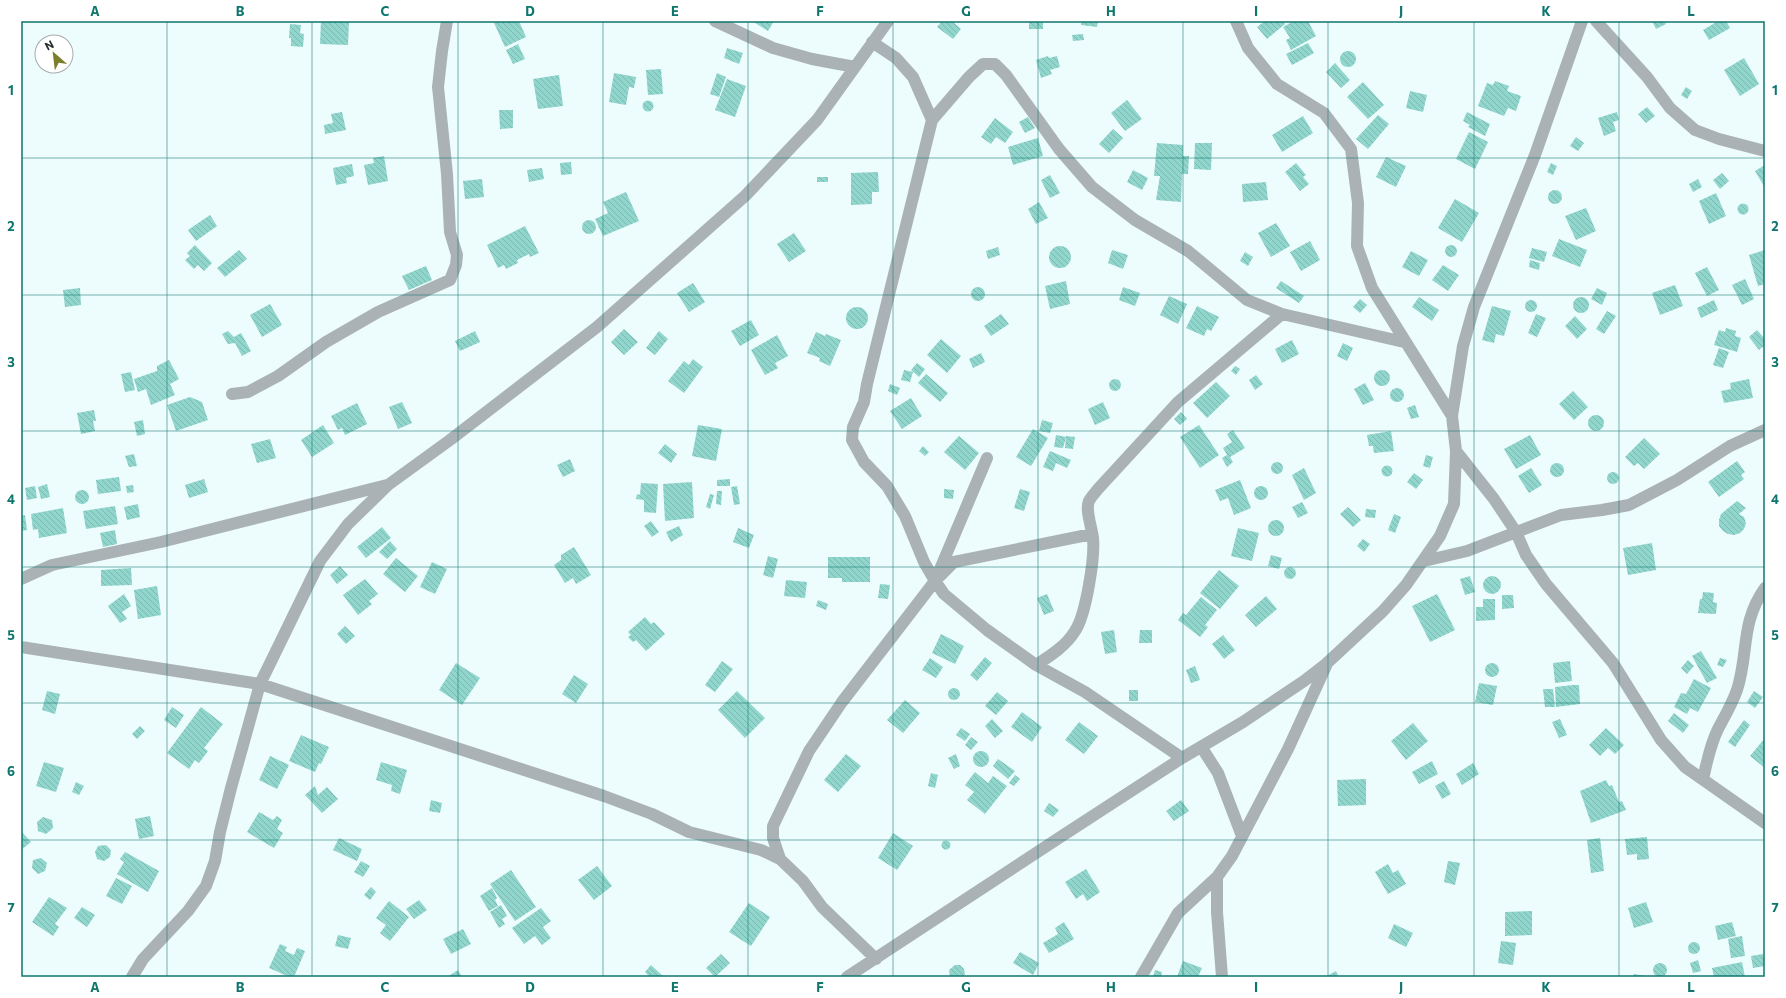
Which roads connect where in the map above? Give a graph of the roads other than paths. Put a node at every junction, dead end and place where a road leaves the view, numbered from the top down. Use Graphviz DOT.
graph roads {
  1 [pos="447,21"];
  2 [pos="714,21"];
  3 [pos="888,21"];
  4 [pos="1236,21"];
  5 [pos="1582,21"];
  6 [pos="1596,21"];
  7 [pos="872,42"];
  8 [pos="855,67"];
  9 [pos="932,120"];
  10 [pos="1765,151"];
  11 [pos="1282,314"];
  12 [pos="1404,342"];
  13 [pos="232,394"];
  14 [pos="1452,416"];
  15 [pos="1765,430"];
  16 [pos="1456,451"];
  17 [pos="987,458"];
  18 [pos="388,484"];
  19 [pos="1516,532"];
  20 [pos="1092,534"];
  21 [pos="1424,561"];
  22 [pos="21,579"];
  23 [pos="935,582"];
  24 [pos="1765,588"];
  25 [pos="21,647"];
  26 [pos="1326,664"];
  27 [pos="1036,665"];
  28 [pos="260,684"];
  29 [pos="1202,748"];
  30 [pos="1182,758"];
  31 [pos="1703,779"];
  32 [pos="1765,823"];
  33 [pos="1242,836"];
  34 [pos="780,859"];
  35 [pos="1217,877"];
  36 [pos="876,959"];
  37 [pos="132,977"];
  38 [pos="848,977"];
  39 [pos="1142,977"];
  40 [pos="1222,977"];
  1 -- 13 [label="street"];
  2 -- 8 [label="street"];
  3 -- 7 [label="street"];
  4 -- 12 [label="street"];
  5 -- 14 [label="street"];
  6 -- 10 [label="street"];
  7 -- 8 [label="street"];
  7 -- 9 [label="street"];
  8 -- 18 [label="street"];
  9 -- 11 [label="street"];
  9 -- 23 [label="street"];
  11 -- 12 [label="street"];
  11 -- 20 [label="street"];
  12 -- 14 [label="street"];
  14 -- 16 [label="street"];
  15 -- 19 [label="street"];
  16 -- 19 [label="street"];
  16 -- 21 [label="street"];
  17 -- 23 [label="street"];
  18 -- 22 [label="street"];
  18 -- 28 [label="street"];
  19 -- 21 [label="street"];
  19 -- 31 [label="street"];
  20 -- 23 [label="street"];
  20 -- 27 [label="street"];
  21 -- 26 [label="street"];
  23 -- 27 [label="street"];
  23 -- 34 [label="street"];
  24 -- 31 [label="street"];
  25 -- 28 [label="street"];
  26 -- 29 [label="street"];
  26 -- 33 [label="street"];
  27 -- 30 [label="street"];
  28 -- 34 [label="street"];
  28 -- 37 [label="street"];
  29 -- 30 [label="street"];
  29 -- 33 [label="street"];
  30 -- 36 [label="street"];
  31 -- 32 [label="street"];
  33 -- 35 [label="street"];
  34 -- 36 [label="street"];
  35 -- 39 [label="street"];
  35 -- 40 [label="street"];
  36 -- 38 [label="street"];
}
